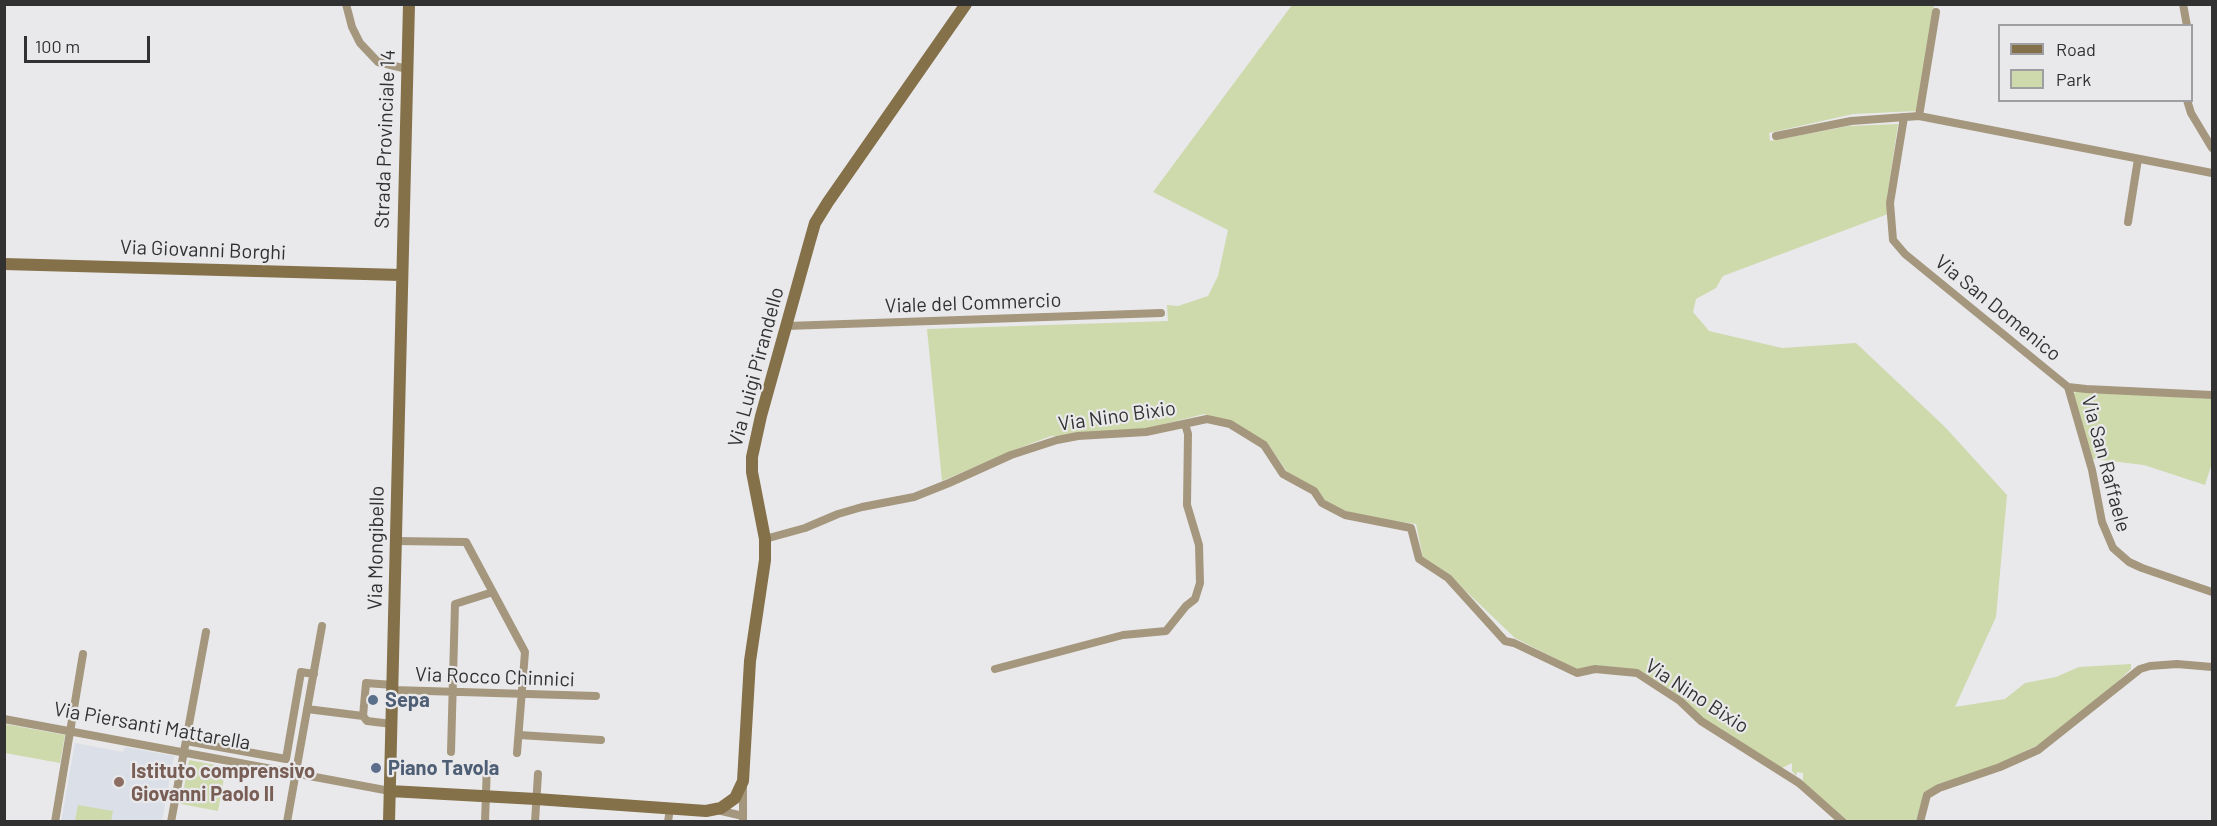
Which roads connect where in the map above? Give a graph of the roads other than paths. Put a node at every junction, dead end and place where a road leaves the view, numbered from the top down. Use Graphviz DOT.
graph roads {
  1 [pos="346,4"];
  2 [pos="409,4"];
  3 [pos="966,4"];
  4 [pos="2183,4"];
  5 [pos="1936,12"];
  6 [pos="2187,24"];
  7 [pos="407,69"];
  8 [pos="2188,102"];
  9 [pos="1919,116"];
  10 [pos="1904,117"];
  11 [pos="1776,136"];
  12 [pos="2212,148"];
  13 [pos="2138,159"];
  14 [pos="2212,173"];
  15 [pos="2128,222"];
  16 [pos="4,264"];
  17 [pos="401,275"];
  18 [pos="1161,313"];
  19 [pos="787,326"];
  20 [pos="2068,387"];
  21 [pos="2212,395"];
  22 [pos="1185,424"];
  23 [pos="765,539"];
  24 [pos="395,540"];
  25 [pos="493,592"];
  26 [pos="2212,592"];
  27 [pos="322,626"];
  28 [pos="206,632"];
  29 [pos="83,654"];
  30 [pos="2212,667"];
  31 [pos="995,669"];
  32 [pos="314,674"];
  33 [pos="393,687"];
  34 [pos="453,692"];
  35 [pos="523,694"];
  36 [pos="596,696"];
  37 [pos="307,710"];
  38 [pos="363,716"];
  39 [pos="4,719"];
  40 [pos="392,724"];
  41 [pos="71,731"];
  42 [pos="519,735"];
  43 [pos="601,740"];
  44 [pos="186,741"];
  45 [pos="184,752"];
  46 [pos="451,752"];
  47 [pos="517,753"];
  48 [pos="487,764"];
  49 [pos="296,772"];
  50 [pos="538,774"];
  51 [pos="743,781"];
  52 [pos="390,791"];
  53 [pos="486,796"];
  54 [pos="536,799"];
  55 [pos="669,808"];
  56 [pos="715,810"];
  57 [pos="743,819"];
  58 [pos="55,822"];
  59 [pos="171,822"];
  60 [pos="286,822"];
  61 [pos="389,822"];
  62 [pos="485,822"];
  63 [pos="535,822"];
  64 [pos="668,822"];
  65 [pos="1844,822"];
  66 [pos="1920,822"];
  1 -- 7 [label="street"];
  2 -- 7 [label="street, Strada Provinciale 14"];
  3 -- 19 [label="street, Via Luigi Pirandello"];
  4 -- 6 [label="street"];
  5 -- 9 [label="street"];
  7 -- 17 [label="street, Strada Provinciale 14"];
  8 -- 12 [label="street"];
  9 -- 10 [label="street"];
  9 -- 13 [label="street"];
  10 -- 11 [label="street"];
  10 -- 20 [label="street, Via San Domenico"];
  13 -- 14 [label="street"];
  13 -- 15 [label="street"];
  16 -- 17 [label="street, Via Giovanni Borghi"];
  17 -- 24 [label="street, Via Mongibello"];
  18 -- 19 [label="street, Viale del Commercio"];
  19 -- 23 [label="street, Via Luigi Pirandello"];
  20 -- 21 [label="street, Via San Domenico"];
  20 -- 26 [label="street, Via San Raffaele"];
  22 -- 23 [label="street, Via Nino Bixio"];
  22 -- 31 [label="street"];
  22 -- 65 [label="street, Via Nino Bixio"];
  23 -- 51 [label="street, Via Luigi Pirandello"];
  24 -- 25 [label="street"];
  24 -- 33 [label="street, Via Mongibello"];
  25 -- 34 [label="street"];
  25 -- 35 [label="street"];
  27 -- 32 [label="street"];
  28 -- 44 [label="street"];
  29 -- 41 [label="street"];
  30 -- 66 [label="street"];
  32 -- 37 [label="street"];
  32 -- 44 [label="street"];
  33 -- 34 [label="street, Via Rocco Chinnici"];
  33 -- 38 [label="street, Via Rocco Chinnici"];
  33 -- 40 [label="street, Via Mongibello"];
  34 -- 35 [label="street, Via Rocco Chinnici"];
  34 -- 46 [label="street"];
  35 -- 36 [label="street, Via Rocco Chinnici"];
  35 -- 42 [label="street"];
  37 -- 38 [label="street"];
  37 -- 49 [label="street"];
  38 -- 40 [label="street"];
  39 -- 41 [label="street, Via Piersanti Mattarella"];
  40 -- 52 [label="street, Via Mongibello"];
  41 -- 45 [label="street, Via Piersanti Mattarella"];
  41 -- 58 [label="street"];
  42 -- 43 [label="street"];
  42 -- 47 [label="street"];
  44 -- 45 [label="street"];
  45 -- 49 [label="street, Via Piersanti Mattarella"];
  45 -- 59 [label="street"];
  48 -- 53 [label="street"];
  49 -- 52 [label="street, Via Piersanti Mattarella"];
  49 -- 60 [label="street"];
  50 -- 54 [label="street"];
  51 -- 56 [label="street"];
  51 -- 57 [label="street, Via Luigi Pirandello"];
  52 -- 53 [label="street, Via Piersanti Mattarella"];
  52 -- 61 [label="street, Via Mongibello"];
  53 -- 54 [label="street, Via Piersanti Mattarella"];
  53 -- 62 [label="street"];
  54 -- 55 [label="street, Via Piersanti Mattarella"];
  54 -- 63 [label="street"];
  55 -- 56 [label="street, Via Piersanti Mattarella"];
  55 -- 64 [label="street"];
  56 -- 57 [label="street"];
}
